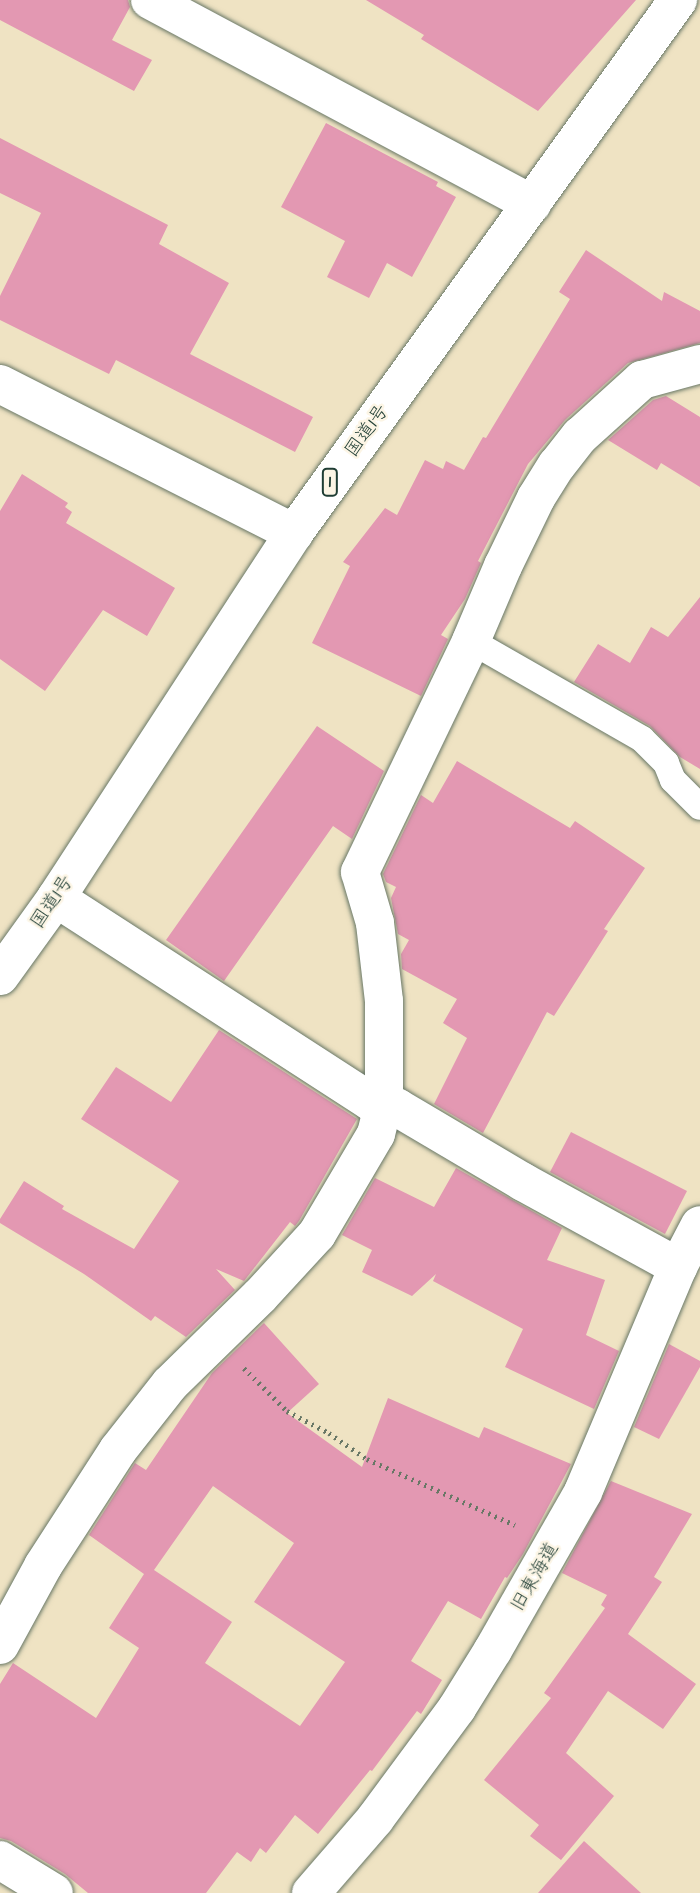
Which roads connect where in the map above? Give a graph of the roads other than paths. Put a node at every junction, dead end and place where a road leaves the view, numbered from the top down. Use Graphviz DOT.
graph roads {
  1 [pos="150,0"];
  2 [pos="678,0"];
  3 [pos="532,204"];
  4 [pos="700,364"];
  5 [pos="0,384"];
  6 [pos="294,533"];
  7 [pos="471,641"];
  8 [pos="700,807"];
  9 [pos="55,898"];
  10 [pos="0,976"];
  11 [pos="384,1101"];
  12 [pos="700,1225"];
  13 [pos="678,1267"];
  14 [pos="0,1644"];
  15 [pos="0,1860"];
  16 [pos="54,1893"];
  17 [pos="311,1893"];
  1 -- 3 [label="main road"];
  2 -- 3 [label="main road, 国道1号 / 1"];
  3 -- 6 [label="main road, 国道1号 / 1"];
  4 -- 7 [label="main road"];
  5 -- 6 [label="main road"];
  6 -- 9 [label="main road, 国道1号 / 1"];
  7 -- 8 [label="lane"];
  7 -- 11 [label="main road"];
  9 -- 10 [label="main road, 国道1号 / 1"];
  9 -- 11 [label="main road"];
  11 -- 13 [label="main road"];
  11 -- 14 [label="main road"];
  12 -- 13 [label="main road, 旧東海道"];
  13 -- 17 [label="main road, 旧東海道"];
  15 -- 16 [label="main road"];
}
